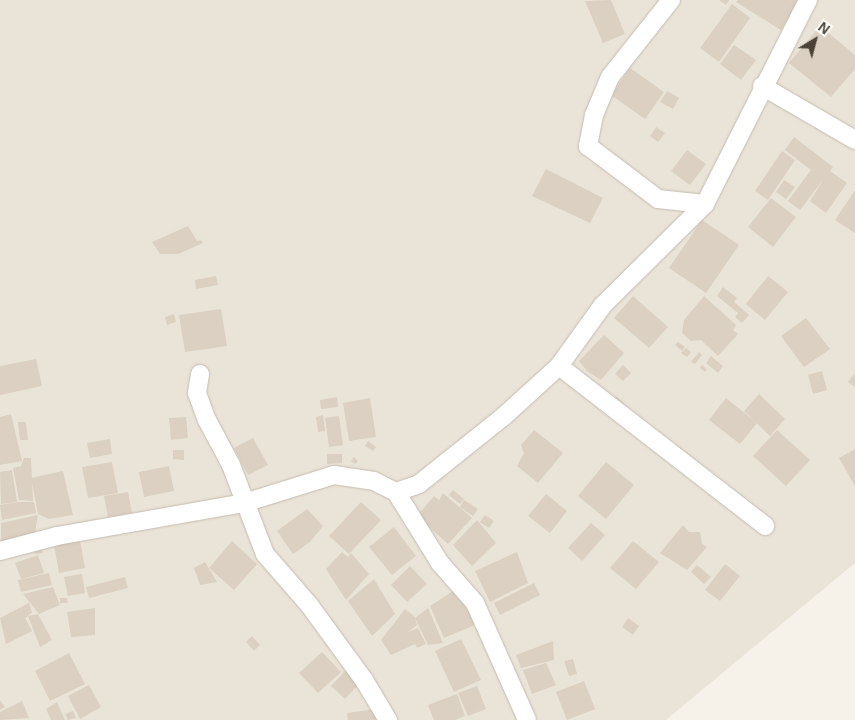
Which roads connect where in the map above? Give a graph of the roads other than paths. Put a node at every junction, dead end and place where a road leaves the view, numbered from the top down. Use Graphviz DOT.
graph roads {
  1 [pos="671,0"];
  2 [pos="808,0"];
  3 [pos="762,86"];
  4 [pos="855,140"];
  5 [pos="705,204"];
  6 [pos="559,366"];
  7 [pos="200,374"];
  8 [pos="396,492"];
  9 [pos="244,503"];
  10 [pos="765,526"];
  11 [pos="0,551"];
  12 [pos="388,720"];
  13 [pos="527,720"];
  1 -- 5 [label="street"];
  2 -- 3 [label="street"];
  3 -- 4 [label="street"];
  3 -- 5 [label="street"];
  5 -- 6 [label="street"];
  6 -- 8 [label="street"];
  6 -- 10 [label="street"];
  7 -- 9 [label="street"];
  8 -- 9 [label="street"];
  8 -- 13 [label="street"];
  9 -- 11 [label="street"];
  9 -- 12 [label="street"];
}
